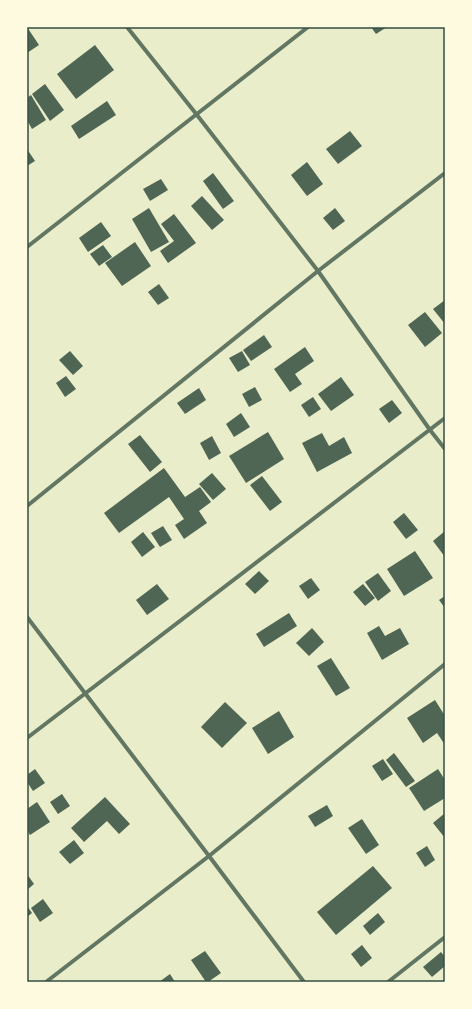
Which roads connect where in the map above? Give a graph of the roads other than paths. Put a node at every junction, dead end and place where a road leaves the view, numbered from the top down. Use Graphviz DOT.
graph roads {
  1 [pos="127,27"];
  2 [pos="308,27"];
  3 [pos="197,114"];
  4 [pos="445,173"];
  5 [pos="27,247"];
  6 [pos="318,271"];
  7 [pos="445,418"];
  8 [pos="430,430"];
  9 [pos="445,449"];
  10 [pos="27,506"];
  11 [pos="27,617"];
  12 [pos="445,664"];
  13 [pos="84,693"];
  14 [pos="27,738"];
  15 [pos="210,856"];
  16 [pos="445,938"];
  17 [pos="46,982"];
  18 [pos="304,982"];
  19 [pos="388,982"];
  1 -- 3 [label="street"];
  2 -- 3 [label="street"];
  3 -- 5 [label="street"];
  3 -- 6 [label="street"];
  4 -- 6 [label="street"];
  6 -- 8 [label="street"];
  6 -- 10 [label="street"];
  7 -- 8 [label="street"];
  8 -- 9 [label="street"];
  8 -- 13 [label="street"];
  11 -- 13 [label="street"];
  12 -- 15 [label="street"];
  13 -- 14 [label="street"];
  13 -- 15 [label="street"];
  15 -- 17 [label="street"];
  15 -- 18 [label="street"];
  16 -- 19 [label="street"];
}
